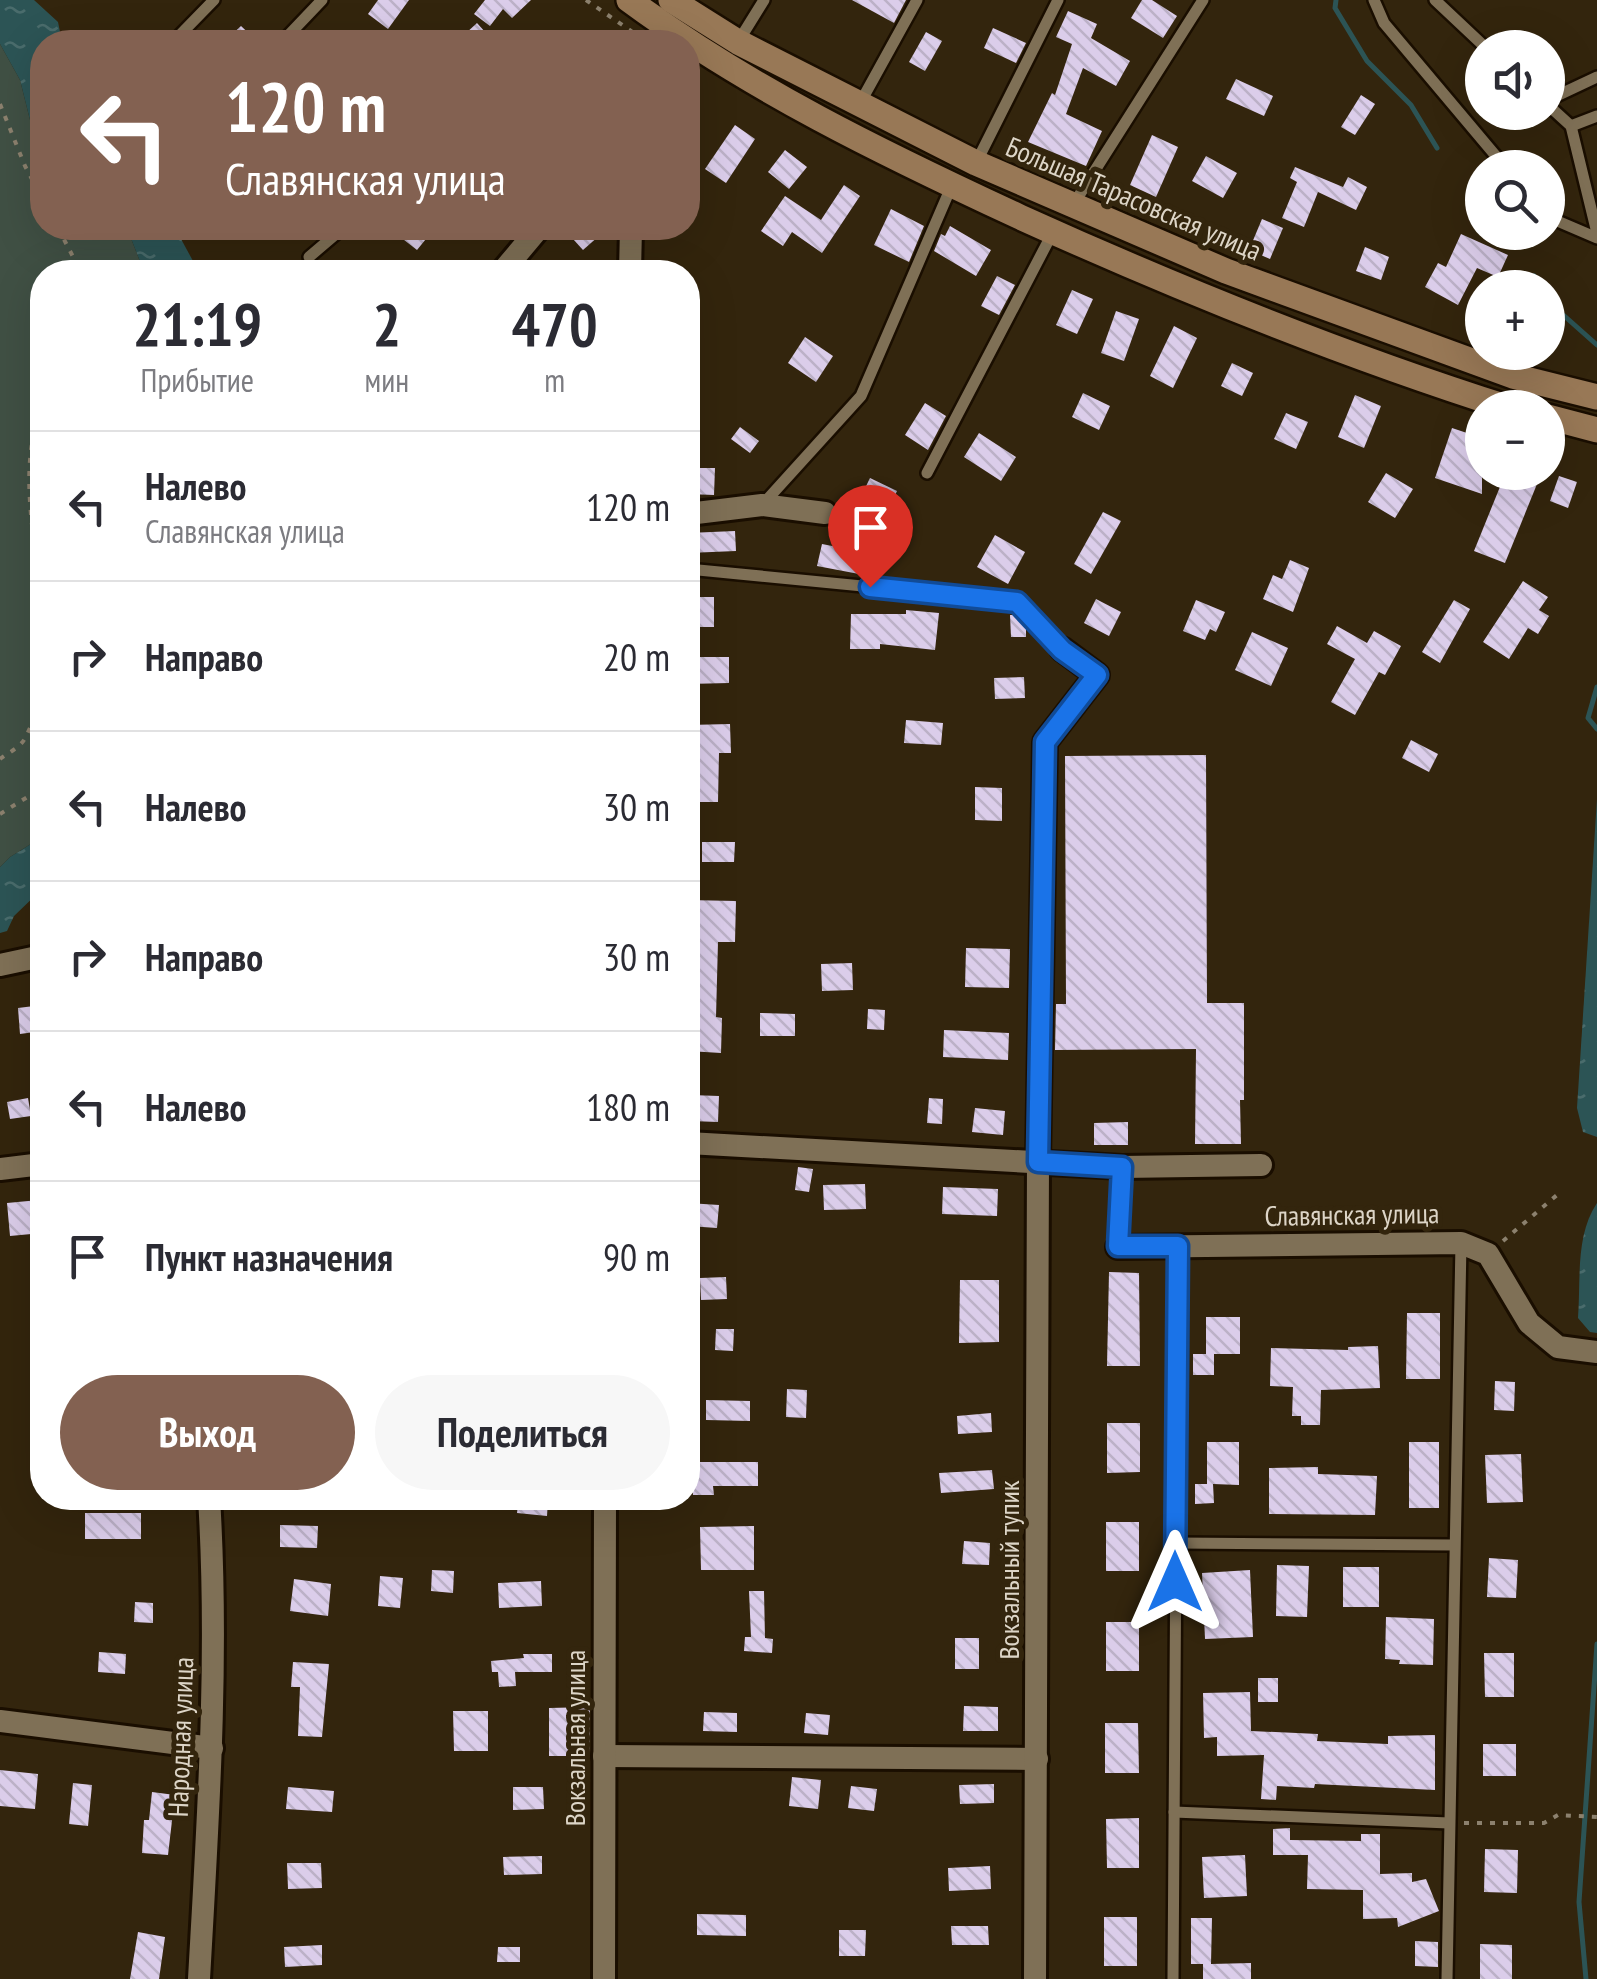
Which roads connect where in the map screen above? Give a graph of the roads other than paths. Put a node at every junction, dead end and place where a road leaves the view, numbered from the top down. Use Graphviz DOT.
graph roads {
  1 [pos="214,0"];
  2 [pos="322,0"];
  3 [pos="629,0"];
  4 [pos="671,0"];
  5 [pos="764,0"];
  6 [pos="917,0"];
  7 [pos="1058,0"];
  8 [pos="1203,0"];
  9 [pos="1374,0"];
  10 [pos="1435,0"];
  11 [pos="185,30"];
  12 [pos="293,30"];
  13 [pos="651,30"];
  14 [pos="1467,30"];
  15 [pos="738,42"];
  16 [pos="700,58"];
  17 [pos="1597,77"];
  18 [pos="1565,93"];
  19 [pos="859,105"];
  20 [pos="1597,116"];
  21 [pos="1565,121"];
  22 [pos="1570,126"];
  23 [pos="1491,150"];
  24 [pos="976,163"];
  25 [pos="952,186"];
  26 [pos="1591,187"];
  27 [pos="1073,205"];
  28 [pos="1565,223"];
  29 [pos="1053,232"];
  30 [pos="1597,235"];
  31 [pos="328,240"];
  32 [pos="530,240"];
  33 [pos="309,256"];
  34 [pos="512,260"];
  35 [pos="1465,392"];
  36 [pos="1597,398"];
  37 [pos="1565,422"];
  38 [pos="1597,430"];
  39 [pos="927,473"];
  40 [pos="762,505"];
  41 [pos="700,513"];
  42 [pos="825,513"];
  43 [pos="700,570"];
  44 [pos="1062,650"];
  45 [pos="30,959"];
  46 [pos="0,965"];
  47 [pos="700,1144"];
  48 [pos="1038,1162"];
  49 [pos="1260,1165"];
  50 [pos="30,1166"];
  51 [pos="1122,1167"];
  52 [pos="0,1170"];
  53 [pos="1461,1244"];
  54 [pos="1118,1246"];
  55 [pos="1178,1246"];
  56 [pos="1597,1352"];
  57 [pos="210,1510"];
  58 [pos="605,1510"];
  59 [pos="1176,1544"];
  60 [pos="1454,1545"];
  61 [pos="0,1721"];
  62 [pos="212,1748"];
  63 [pos="604,1756"];
  64 [pos="1038,1759"];
  65 [pos="1174,1812"];
  66 [pos="1449,1823"];
  67 [pos="199,1979"];
  68 [pos="604,1979"];
  69 [pos="1034,1979"];
  70 [pos="1173,1979"];
  71 [pos="1447,1979"];
  1 -- 11 [label="lane"];
  2 -- 12 [label="lane"];
  3 -- 13 [label="street"];
  4 -- 15 [label="street, Большая Тарасовская улица"];
  5 -- 15 [label="lane"];
  6 -- 19 [label="lane"];
  7 -- 24 [label="lane"];
  8 -- 27 [label="lane"];
  9 -- 23 [label="lane"];
  10 -- 14 [label="lane"];
  15 -- 19 [label="street, Большая Тарасовская улица"];
  16 -- 25 [label="street"];
  17 -- 18 [label="lane"];
  19 -- 24 [label="street, Большая Тарасовская улица"];
  20 -- 22 [label="lane"];
  21 -- 22 [label="lane"];
  22 -- 26 [label="lane"];
  24 -- 27 [label="street, Большая Тарасовская улица"];
  25 -- 29 [label="street"];
  25 -- 40 [label="lane"];
  26 -- 30 [label="lane"];
  27 -- 36 [label="street, Большая Тарасовская улица"];
  28 -- 30 [label="lane"];
  29 -- 35 [label="street"];
  29 -- 39 [label="lane"];
  31 -- 33 [label="lane"];
  32 -- 34 [label="street"];
  37 -- 38 [label="street"];
  40 -- 41 [label="street"];
  40 -- 42 [label="street"];
  43 -- 44 [label="lane"];
  44 -- 48 [label="street, Вокзальный тупик"];
  45 -- 46 [label="street"];
  47 -- 48 [label="street"];
  48 -- 51 [label="street"];
  48 -- 64 [label="street, Вокзальный тупик"];
  49 -- 51 [label="street"];
  50 -- 52 [label="street"];
  51 -- 54 [label="lane"];
  53 -- 55 [label="street, Славянская улица"];
  53 -- 56 [label="street, Славянская улица"];
  53 -- 60 [label="lane"];
  54 -- 55 [label="street, Славянская улица"];
  55 -- 59 [label="lane"];
  57 -- 62 [label="street, Народная улица"];
  58 -- 63 [label="street, Вокзальная улица"];
  59 -- 60 [label="lane"];
  59 -- 65 [label="lane"];
  60 -- 66 [label="lane"];
  61 -- 62 [label="street"];
  62 -- 67 [label="street, Народная улица"];
  63 -- 64 [label="street"];
  63 -- 68 [label="street, Вокзальная улица"];
  64 -- 69 [label="street, Вокзальный тупик"];
  65 -- 66 [label="lane"];
  65 -- 70 [label="lane"];
  66 -- 71 [label="lane"];
}
